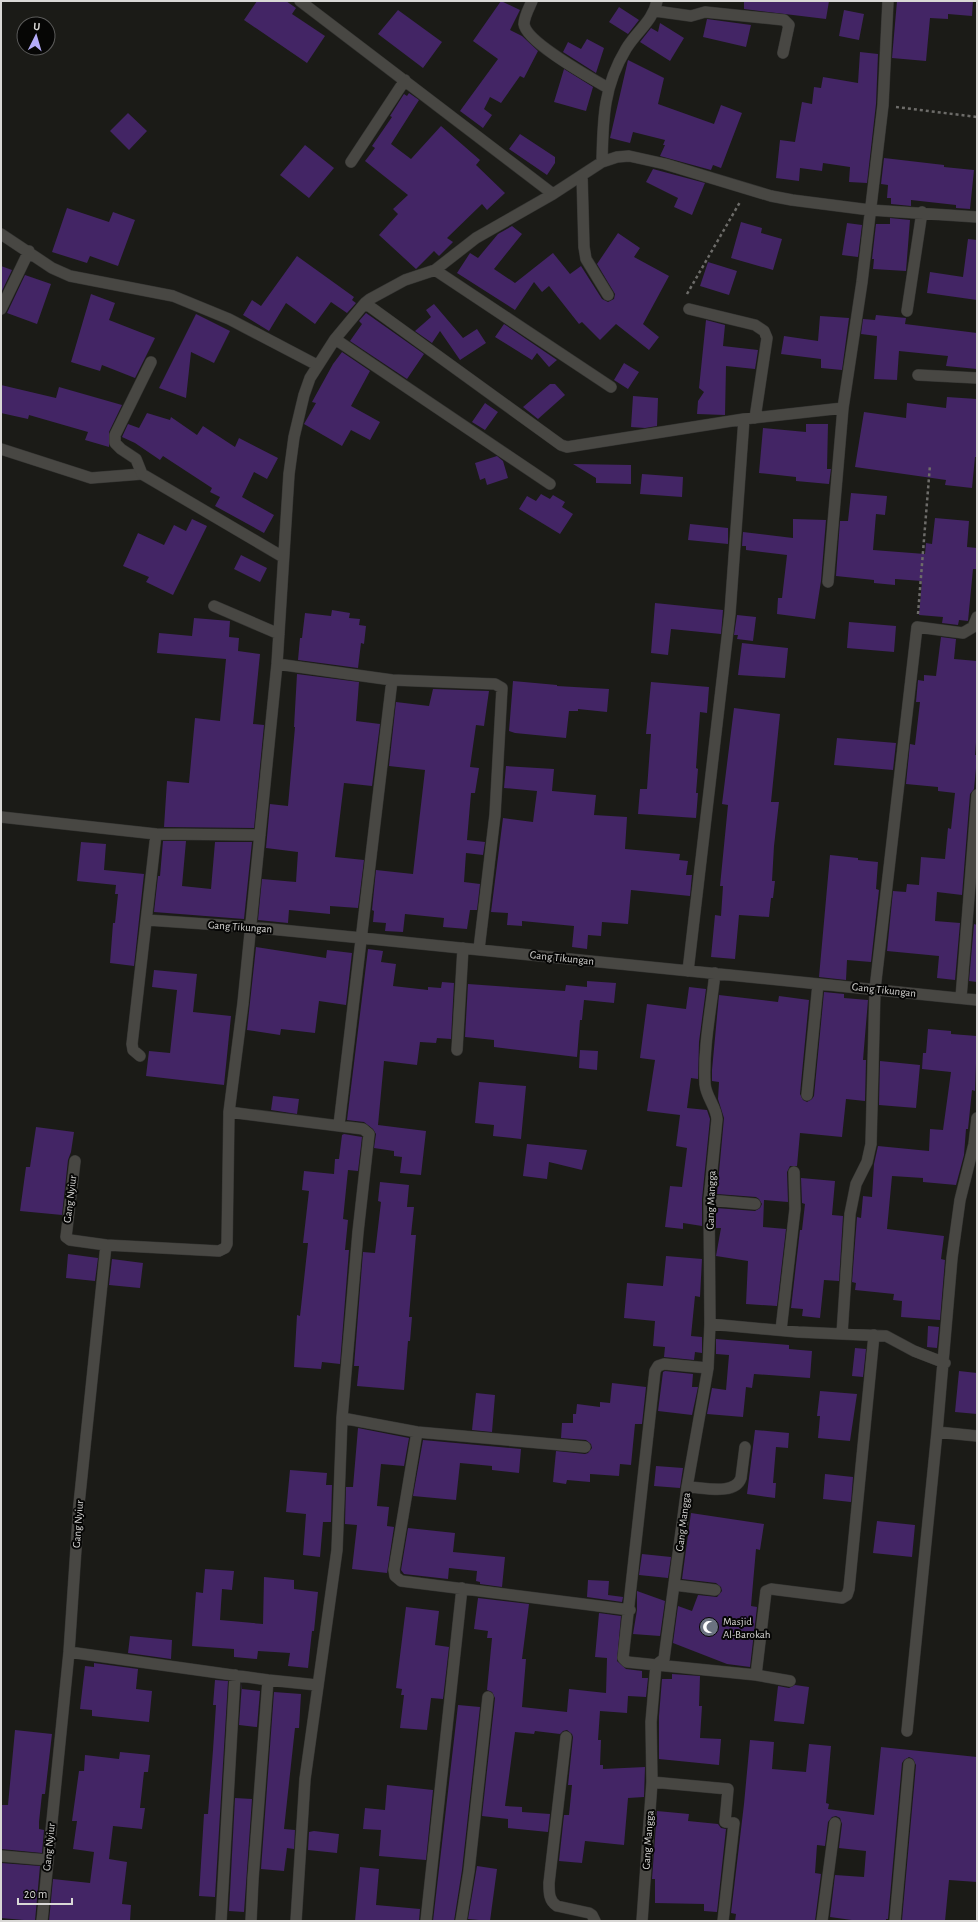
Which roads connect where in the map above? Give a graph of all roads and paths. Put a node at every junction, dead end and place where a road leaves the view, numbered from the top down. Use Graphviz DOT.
graph roads {
  1 [pos="300,1"];
  2 [pos="532,1"];
  3 [pos="888,1"];
  4 [pos="656,6"];
  5 [pos="782,53"];
  6 [pos="405,80"];
  7 [pos="608,88"];
  8 [pos="883,106"];
  9 [pos="977,117"];
  10 [pos="351,162"];
  11 [pos="602,162"];
  12 [pos="582,175"];
  13 [pos="747,189"];
  14 [pos="553,194"];
  15 [pos="870,210"];
  16 [pos="922,212"];
  17 [pos="977,217"];
  18 [pos="1,234"];
  19 [pos="29,251"];
  20 [pos="435,270"];
  21 [pos="608,295"];
  22 [pos="368,301"];
  23 [pos="1,309"];
  24 [pos="689,309"];
  25 [pos="907,311"];
  26 [pos="335,339"];
  27 [pos="150,362"];
  28 [pos="317,366"];
  29 [pos="918,375"];
  30 [pos="977,378"];
  31 [pos="611,387"];
  32 [pos="843,408"];
  33 [pos="749,419"];
  34 [pos="1,450"];
  35 [pos="930,465"];
  36 [pos="142,474"];
  37 [pos="550,484"];
  38 [pos="283,557"];
  39 [pos="828,582"];
  40 [pos="214,606"];
  41 [pos="977,616"];
  42 [pos="916,627"];
  43 [pos="279,634"];
  44 [pos="277,664"];
  45 [pos="392,680"];
  46 [pos="977,795"];
  47 [pos="1,817"];
  48 [pos="156,834"];
  49 [pos="260,835"];
  50 [pos="147,920"];
  51 [pos="250,927"];
  52 [pos="362,938"];
  53 [pos="463,948"];
  54 [pos="479,949"];
  55 [pos="688,971"];
  56 [pos="715,973"];
  57 [pos="818,984"];
  58 [pos="875,989"];
  59 [pos="961,998"];
  60 [pos="977,1000"];
  61 [pos="458,1050"];
  62 [pos="140,1056"];
  63 [pos="807,1095"];
  64 [pos="228,1112"];
  65 [pos="977,1118"];
  66 [pos="339,1125"];
  67 [pos="75,1161"];
  68 [pos="794,1172"];
  69 [pos="709,1200"];
  70 [pos="755,1204"];
  71 [pos="106,1245"];
  72 [pos="710,1324"];
  73 [pos="781,1330"];
  74 [pos="842,1334"];
  75 [pos="874,1335"];
  76 [pos="945,1363"];
  77 [pos="708,1368"];
  78 [pos="342,1418"];
  79 [pos="417,1432"];
  80 [pos="937,1432"];
  81 [pos="977,1436"];
  82 [pos="585,1447"];
  83 [pos="745,1447"];
  84 [pos="687,1487"];
  85 [pos="674,1585"];
  86 [pos="462,1588"];
  87 [pos="715,1590"];
  88 [pos="630,1610"];
  89 [pos="69,1652"];
  90 [pos="656,1665"];
  91 [pos="756,1674"];
  92 [pos="235,1675"];
  93 [pos="268,1680"];
  94 [pos="790,1681"];
  95 [pos="317,1685"];
  96 [pos="488,1697"];
  97 [pos="907,1731"];
  98 [pos="566,1738"];
  99 [pos="909,1764"];
  100 [pos="652,1782"];
  101 [pos="834,1823"];
  102 [pos="1,1856"];
  103 [pos="47,1860"];
  104 [pos="42,1921"];
  105 [pos="221,1921"];
  106 [pos="251,1921"];
  107 [pos="296,1921"];
  108 [pos="426,1921"];
  109 [pos="461,1921"];
  110 [pos="595,1921"];
  111 [pos="642,1921"];
  112 [pos="723,1921"];
  113 [pos="822,1921"];
  114 [pos="894,1921"];
  1 -- 6 [label="street"];
  2 -- 7 [label="street"];
  3 -- 8 [label="street"];
  4 -- 5 [label="street"];
  4 -- 7 [label="street"];
  6 -- 10 [label="street"];
  6 -- 14 [label="street"];
  7 -- 11 [label="street"];
  8 -- 9 [label="path"];
  8 -- 15 [label="street"];
  11 -- 12 [label="street"];
  11 -- 13 [label="street"];
  12 -- 14 [label="street"];
  12 -- 21 [label="street"];
  13 -- 15 [label="street"];
  13 -- 24 [label="path"];
  14 -- 20 [label="street"];
  15 -- 16 [label="street"];
  15 -- 32 [label="street"];
  16 -- 17 [label="street"];
  16 -- 25 [label="street"];
  18 -- 19 [label="street"];
  19 -- 23 [label="street"];
  19 -- 28 [label="street"];
  20 -- 22 [label="street"];
  20 -- 31 [label="street"];
  22 -- 26 [label="street"];
  22 -- 33 [label="street"];
  24 -- 33 [label="street"];
  26 -- 28 [label="street"];
  26 -- 37 [label="street"];
  27 -- 36 [label="street"];
  28 -- 38 [label="street"];
  29 -- 30 [label="street"];
  32 -- 33 [label="street"];
  32 -- 39 [label="street"];
  33 -- 55 [label="street"];
  34 -- 36 [label="street"];
  35 -- 42 [label="path"];
  36 -- 38 [label="street"];
  38 -- 43 [label="street"];
  40 -- 43 [label="street"];
  41 -- 42 [label="street"];
  42 -- 58 [label="street"];
  43 -- 44 [label="street"];
  44 -- 45 [label="street"];
  44 -- 49 [label="street"];
  45 -- 52 [label="street"];
  45 -- 54 [label="street"];
  46 -- 59 [label="street"];
  47 -- 48 [label="street"];
  48 -- 49 [label="street"];
  48 -- 50 [label="street"];
  49 -- 51 [label="street"];
  50 -- 51 [label="street, Gang Tikungan"];
  50 -- 62 [label="street"];
  51 -- 52 [label="street, Gang Tikungan"];
  51 -- 64 [label="street"];
  52 -- 53 [label="street, Gang Tikungan"];
  52 -- 66 [label="street"];
  53 -- 54 [label="street, Gang Tikungan"];
  53 -- 61 [label="street"];
  54 -- 55 [label="street, Gang Tikungan"];
  55 -- 56 [label="street, Gang Tikungan"];
  56 -- 57 [label="street, Gang Tikungan"];
  56 -- 69 [label="street, Gang Mangga"];
  57 -- 58 [label="street, Gang Tikungan"];
  57 -- 63 [label="street"];
  58 -- 59 [label="street, Gang Tikungan"];
  58 -- 74 [label="street"];
  59 -- 60 [label="street, Gang Tikungan"];
  64 -- 66 [label="street"];
  64 -- 71 [label="street"];
  65 -- 76 [label="street"];
  66 -- 78 [label="street"];
  67 -- 71 [label="street, Gang Nyiur"];
  68 -- 73 [label="street"];
  69 -- 70 [label="street"];
  69 -- 72 [label="street, Gang Mangga"];
  71 -- 89 [label="street, Gang Nyiur"];
  72 -- 73 [label="street"];
  72 -- 77 [label="street, Gang Mangga"];
  73 -- 74 [label="street"];
  74 -- 75 [label="street"];
  75 -- 76 [label="street"];
  75 -- 91 [label="street"];
  76 -- 80 [label="street"];
  77 -- 84 [label="street, Gang Mangga"];
  77 -- 88 [label="street"];
  78 -- 79 [label="street"];
  78 -- 95 [label="street"];
  79 -- 82 [label="street"];
  79 -- 86 [label="street"];
  80 -- 81 [label="street"];
  80 -- 97 [label="street"];
  83 -- 84 [label="street"];
  84 -- 85 [label="street, Gang Mangga"];
  85 -- 87 [label="street"];
  85 -- 90 [label="street, Gang Mangga"];
  86 -- 88 [label="street"];
  86 -- 108 [label="street"];
  88 -- 90 [label="street"];
  89 -- 92 [label="street"];
  89 -- 103 [label="street, Gang Nyiur"];
  90 -- 91 [label="street"];
  90 -- 100 [label="street, Gang Mangga"];
  91 -- 94 [label="street"];
  92 -- 93 [label="street"];
  92 -- 105 [label="street"];
  93 -- 95 [label="street"];
  93 -- 106 [label="street"];
  95 -- 107 [label="street"];
  96 -- 109 [label="street"];
  98 -- 110 [label="street"];
  99 -- 114 [label="street"];
  100 -- 111 [label="street, Gang Mangga"];
  100 -- 112 [label="street"];
  101 -- 113 [label="street"];
  102 -- 103 [label="street"];
  103 -- 104 [label="street, Gang Nyiur"];
}
